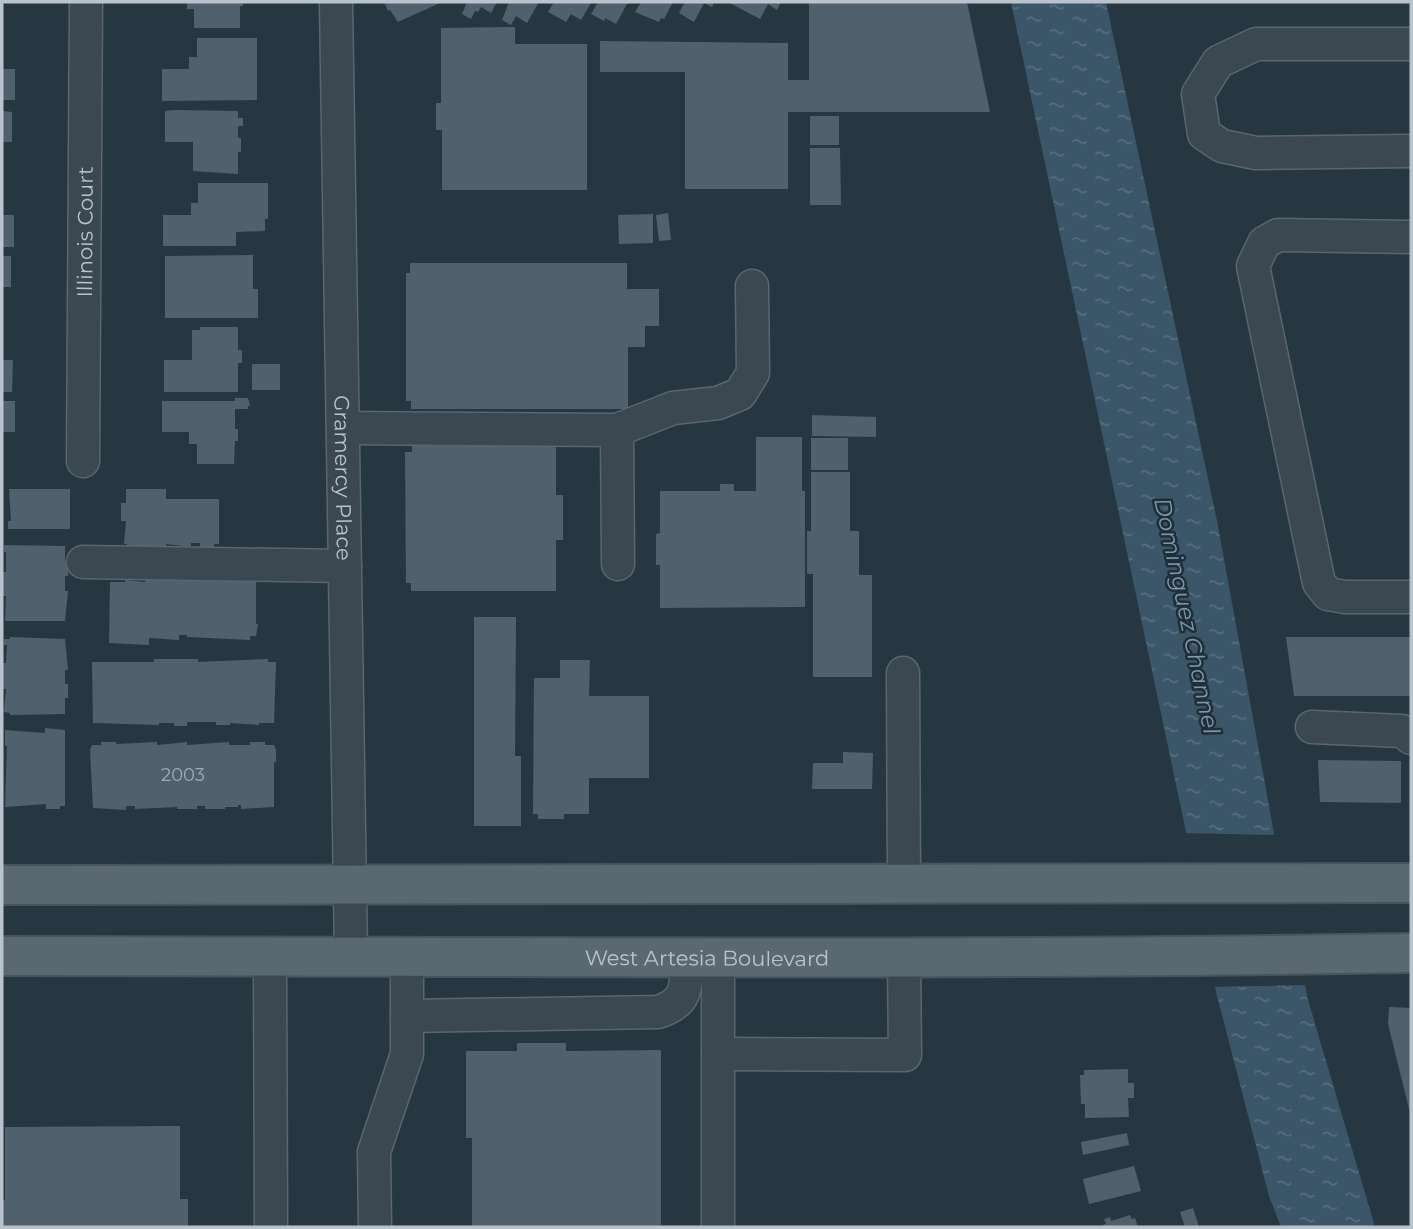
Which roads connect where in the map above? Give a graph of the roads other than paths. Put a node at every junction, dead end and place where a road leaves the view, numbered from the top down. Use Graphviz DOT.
graph roads {
  1 [pos="86,2"];
  2 [pos="336,2"];
  3 [pos="1411,44"];
  4 [pos="1411,151"];
  5 [pos="1411,237"];
  6 [pos="752,286"];
  7 [pos="343,428"];
  8 [pos="617,430"];
  9 [pos="83,461"];
  10 [pos="83,562"];
  11 [pos="618,564"];
  12 [pos="345,566"];
  13 [pos="1411,597"];
  14 [pos="903,673"];
  15 [pos="1312,727"];
  16 [pos="1411,738"];
  17 [pos="1411,883"];
  18 [pos="904,884"];
  19 [pos="2,885"];
  20 [pos="351,885"];
  21 [pos="1411,953"];
  22 [pos="351,955"];
  23 [pos="407,955"];
  24 [pos="2,956"];
  25 [pos="270,956"];
  26 [pos="703,958"];
  27 [pos="904,958"];
  28 [pos="407,1016"];
  29 [pos="718,1054"];
  30 [pos="271,1227"];
  31 [pos="375,1227"];
  32 [pos="718,1227"];
  1 -- 9 [label="street, Illinois Court"];
  2 -- 7 [label="street, Gramercy Place"];
  3 -- 4 [label="street"];
  5 -- 13 [label="street"];
  6 -- 8 [label="street"];
  7 -- 8 [label="street"];
  7 -- 12 [label="street, Gramercy Place"];
  8 -- 11 [label="street"];
  10 -- 12 [label="street"];
  12 -- 20 [label="street, Gramercy Place"];
  14 -- 18 [label="street"];
  15 -- 16 [label="street"];
  17 -- 18 [label="main road"];
  18 -- 20 [label="main road"];
  19 -- 20 [label="main road"];
  20 -- 22 [label="street, Gramercy Place"];
  21 -- 27 [label="main road, West Artesia Boulevard"];
  22 -- 23 [label="main road, West Artesia Boulevard"];
  22 -- 25 [label="main road, West Artesia Boulevard"];
  23 -- 26 [label="main road, West Artesia Boulevard"];
  23 -- 28 [label="street"];
  24 -- 25 [label="main road, West Artesia Boulevard"];
  25 -- 30 [label="street"];
  26 -- 27 [label="main road, West Artesia Boulevard"];
  26 -- 28 [label="street"];
  26 -- 29 [label="street"];
  27 -- 29 [label="street"];
  28 -- 31 [label="street"];
  29 -- 32 [label="street"];
}
